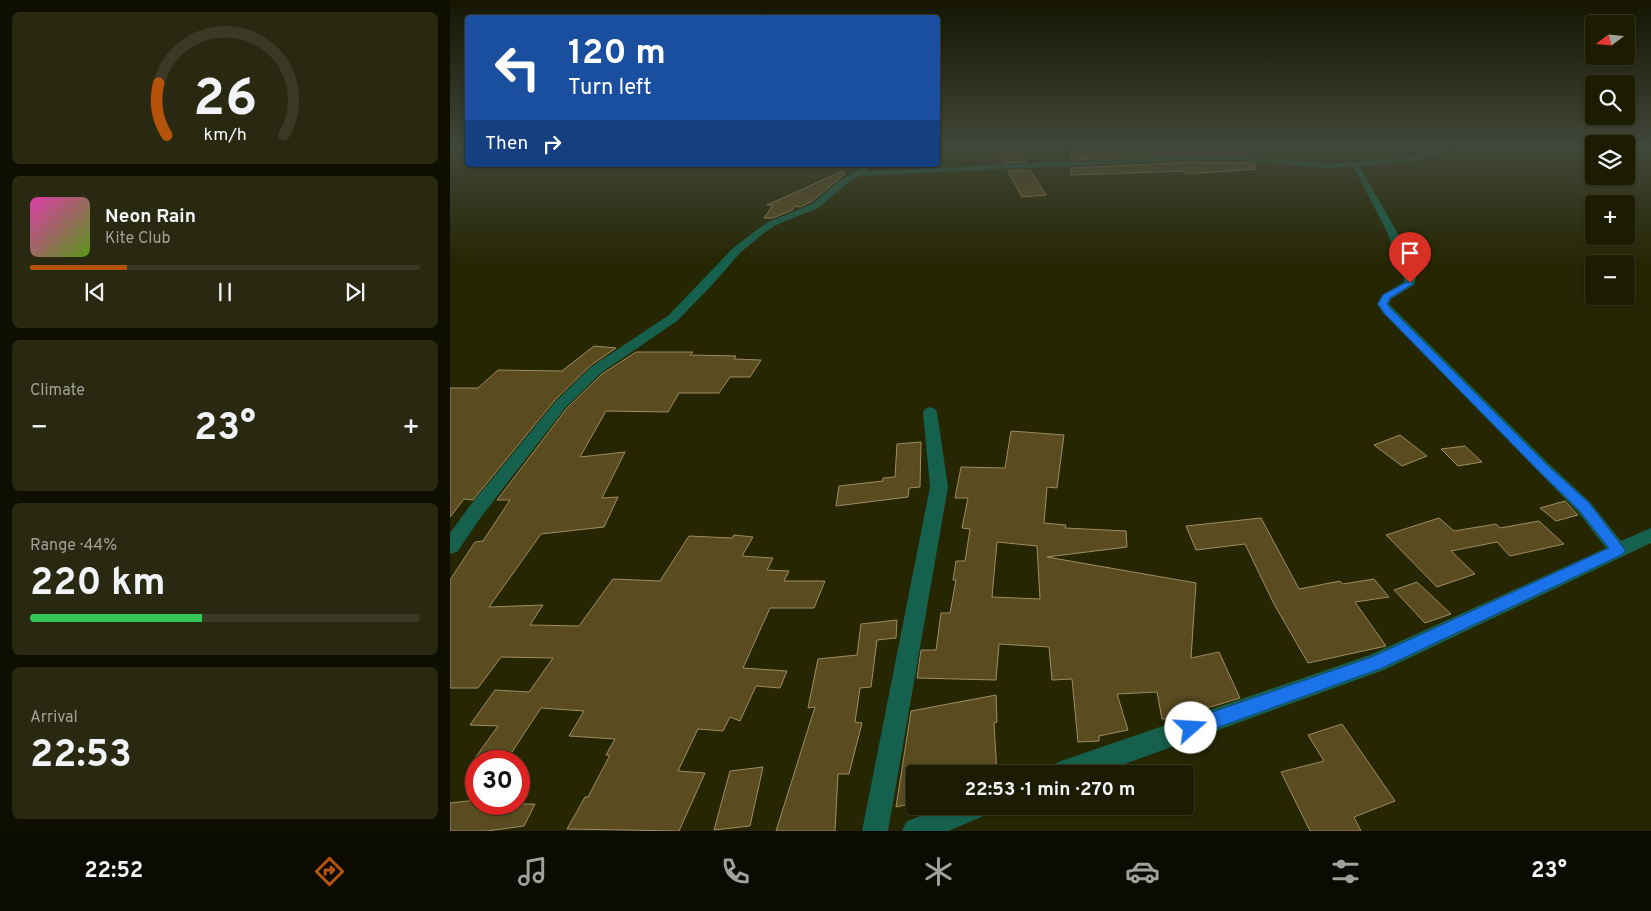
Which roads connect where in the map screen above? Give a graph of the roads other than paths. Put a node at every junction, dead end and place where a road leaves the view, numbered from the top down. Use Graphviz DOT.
graph roads {
  1 [pos="840,185"];
  2 [pos="1367,185"];
  3 [pos="930,412"];
  4 [pos="1651,535"];
  5 [pos="450,547"];
  6 [pos="1618,550"];
  7 [pos="1086,765"];
  8 [pos="955,815"];
  9 [pos="875,831"];
  10 [pos="915,831"];
  1 -- 5 [label="street"];
  2 -- 6 [label="street"];
  3 -- 9 [label="street"];
  4 -- 6 [label="street"];
  6 -- 7 [label="street"];
  8 -- 10 [label="street"];
}
